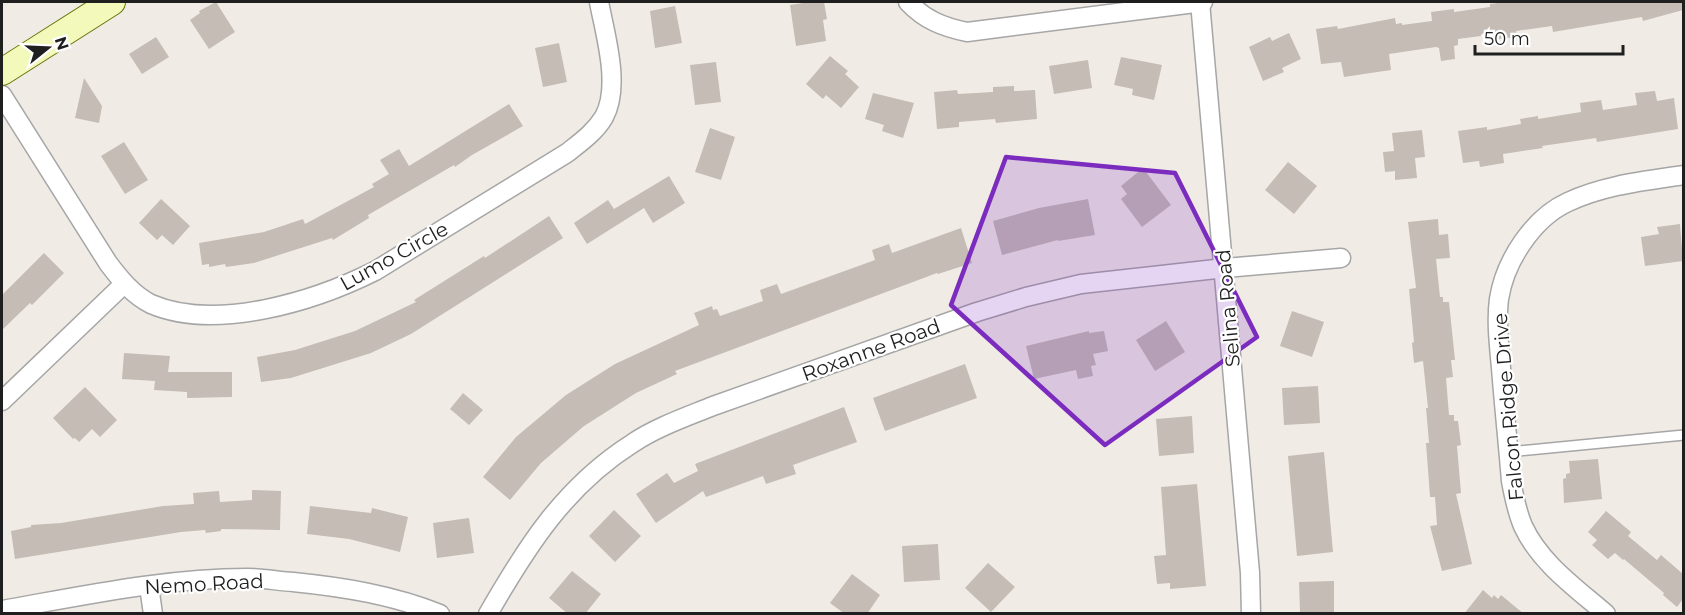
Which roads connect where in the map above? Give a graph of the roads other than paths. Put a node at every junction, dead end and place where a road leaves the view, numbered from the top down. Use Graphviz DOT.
graph roads {
  1 [pos="112,2"];
  2 [pos="599,2"];
  3 [pos="908,2"];
  4 [pos="1201,2"];
  5 [pos="2,72"];
  6 [pos="2,95"];
  7 [pos="1683,176"];
  8 [pos="1341,258"];
  9 [pos="1225,268"];
  10 [pos="124,284"];
  11 [pos="2,401"];
  12 [pos="1683,435"];
  13 [pos="1508,452"];
  14 [pos="149,585"];
  15 [pos="2,610"];
  16 [pos="153,614"];
  17 [pos="440,614"];
  18 [pos="488,614"];
  19 [pos="1251,614"];
  20 [pos="1606,614"];
  1 -- 5 [label="main road"];
  2 -- 10 [label="street, Lumo Circle"];
  3 -- 4 [label="street"];
  4 -- 9 [label="street, Selina Road"];
  6 -- 10 [label="street, Lumo Circle"];
  7 -- 13 [label="street, Falcon Ridge Drive"];
  8 -- 9 [label="street, Roxanne Road"];
  9 -- 18 [label="street, Roxanne Road"];
  9 -- 19 [label="street, Selina Road"];
  10 -- 11 [label="street"];
  12 -- 13 [label="lane"];
  13 -- 20 [label="street, Falcon Ridge Drive"];
  14 -- 15 [label="street, Nemo Road"];
  14 -- 16 [label="street"];
  14 -- 17 [label="street, Nemo Road"];
}
